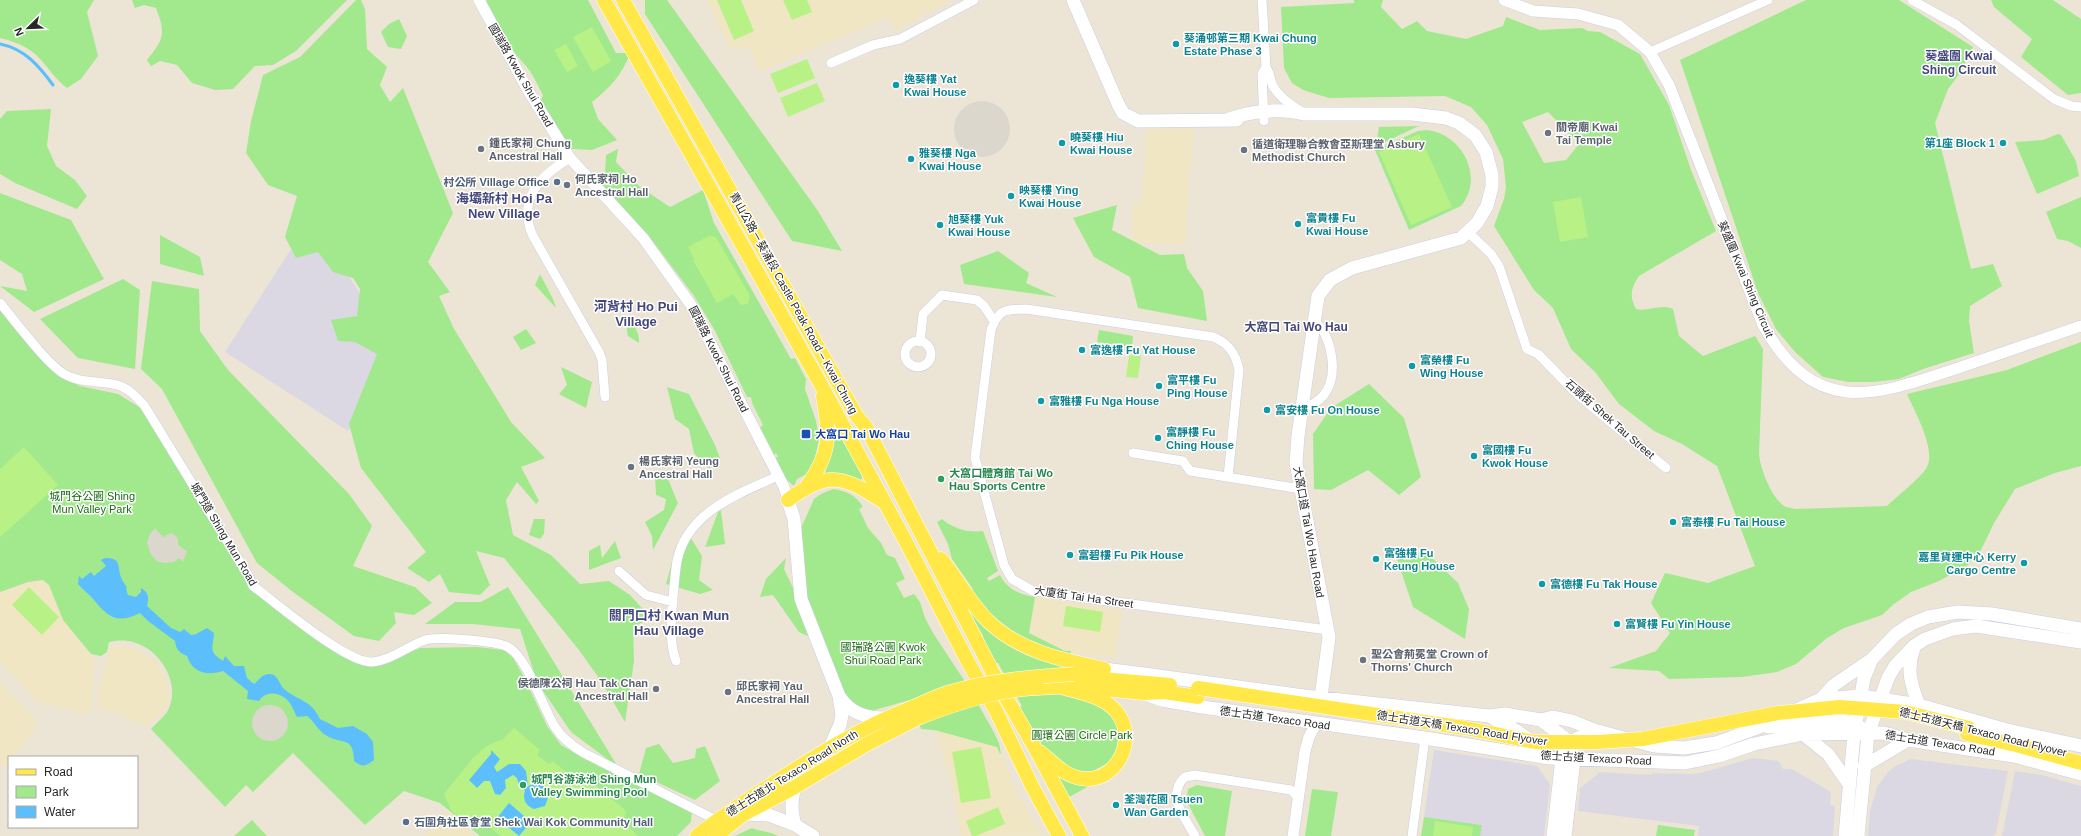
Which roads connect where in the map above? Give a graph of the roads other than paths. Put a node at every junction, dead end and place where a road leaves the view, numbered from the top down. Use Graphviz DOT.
graph roads {
  1 [pos="479,0"];
  2 [pos="604,0"];
  3 [pos="623,0"];
  4 [pos="974,0"];
  5 [pos="1073,0"];
  6 [pos="1262,0"];
  7 [pos="1504,0"];
  8 [pos="1768,0"];
  9 [pos="1912,0"];
  10 [pos="1650,52"];
  11 [pos="831,63"];
  12 [pos="1266,67"];
  13 [pos="2081,107"];
  14 [pos="1304,114"];
  15 [pos="1264,117"];
  16 [pos="570,158"];
  17 [pos="1468,232"];
  18 [pos="0,303"];
  19 [pos="1314,320"];
  20 [pos="994,321"];
  21 [pos="2081,326"];
  22 [pos="920,342"];
  23 [pos="820,382"];
  24 [pos="605,397"];
  25 [pos="1302,410"];
  26 [pos="1133,453"];
  27 [pos="1666,468"];
  28 [pos="778,476"];
  29 [pos="1228,477"];
  30 [pos="807,486"];
  31 [pos="1301,489"];
  32 [pos="788,500"];
  33 [pos="884,502"];
  34 [pos="924,539"];
  35 [pos="619,571"];
  36 [pos="673,602"];
  37 [pos="2081,629"];
  38 [pos="1328,630"];
  39 [pos="2081,642"];
  40 [pos="1914,646"];
  41 [pos="1872,659"];
  42 [pos="676,661"];
  43 [pos="1104,669"];
  44 [pos="1074,674"];
  45 [pos="1061,687"];
  46 [pos="1143,693"];
  47 [pos="838,696"];
  48 [pos="1862,696"];
  49 [pos="1326,697"];
  50 [pos="1882,698"];
  51 [pos="1821,699"];
  52 [pos="1919,705"];
  53 [pos="915,713"];
  54 [pos="1489,716"];
  55 [pos="885,718"];
  56 [pos="1542,720"];
  57 [pos="1316,724"];
  58 [pos="1757,728"];
  59 [pos="1854,729"];
  60 [pos="1594,730"];
  61 [pos="1968,731"];
  62 [pos="1803,734"];
  63 [pos="1868,734"];
  64 [pos="1425,738"];
  65 [pos="1908,740"];
  66 [pos="1570,742"];
  67 [pos="2081,746"];
  68 [pos="830,747"];
  69 [pos="1035,748"];
  70 [pos="2081,757"];
  71 [pos="1549,758"];
  72 [pos="1568,759"];
  73 [pos="2081,763"];
  74 [pos="1864,766"];
  75 [pos="2081,774"];
  76 [pos="1848,784"];
  77 [pos="795,787"];
  78 [pos="1298,797"];
  79 [pos="744,814"];
  80 [pos="716,820"];
  81 [pos="794,825"];
  82 [pos="697,836"];
  83 [pos="716,836"];
  84 [pos="813,836"];
  85 [pos="1059,836"];
  86 [pos="1082,836"];
  87 [pos="1195,836"];
  88 [pos="1293,836"];
  89 [pos="1412,836"];
  90 [pos="1553,836"];
  91 [pos="1565,836"];
  92 [pos="1844,836"];
  93 [pos="1858,836"];
  1 -- 16 [label="street, 國瑞路 Kwok Shui Road"];
  2 -- 23 [label="main road, 青山公路－葵涌段 Castle Peak Road – Kwai Chung"];
  3 -- 34 [label="main road, 青山公路－葵涌段 Castle Peak Road – Kwai Chung"];
  4 -- 11 [label="street"];
  5 -- 15 [label="main road, 大窩口道 Tai Wo Hau Road"];
  6 -- 12 [label="street"];
  7 -- 10 [label="street, 葵盛圍 Kwai Shing Circuit"];
  8 -- 10 [label="street"];
  9 -- 13 [label="street"];
  10 -- 21 [label="street, 葵盛圍 Kwai Shing Circuit"];
  12 -- 14 [label="street"];
  12 -- 15 [label="street"];
  14 -- 15 [label="main road, 大窩口道 Tai Wo Hau Road"];
  14 -- 17 [label="main road, 大窩口道 Tai Wo Hau Road"];
  16 -- 24 [label="street"];
  16 -- 28 [label="street, 國瑞路 Kwok Shui Road"];
  17 -- 19 [label="main road, 大窩口道 Tai Wo Hau Road"];
  17 -- 27 [label="street, 石頭街 Shek Tau Street"];
  18 -- 80 [label="street, 城門道 Shing Mun Road"];
  19 -- 25 [label="main road, 大窩口道 Tai Wo Hau Road"];
  19 -- 25 [label="street"];
  20 -- 22 [label="street"];
  20 -- 29 [label="street"];
  20 -- 38 [label="street, 大廈街 Tai Ha Street"];
  23 -- 30 [label="main road"];
  23 -- 33 [label="main road, 青山公路－葵涌段 Castle Peak Road – Kwai Chung"];
  25 -- 31 [label="main road, 大窩口道 Tai Wo Hau Road"];
  26 -- 29 [label="street"];
  28 -- 32 [label="street, 國瑞路 Kwok Shui Road"];
  28 -- 36 [label="street"];
  29 -- 31 [label="street"];
  30 -- 32 [label="main road"];
  30 -- 33 [label="main road"];
  31 -- 38 [label="main road, 大窩口道 Tai Wo Hau Road"];
  32 -- 47 [label="main road, 國瑞路 Kwok Shui Road"];
  33 -- 85 [label="main road, 青山公路－葵涌段 Castle Peak Road – Kwai Chung"];
  34 -- 43 [label="main road"];
  34 -- 69 [label="main road, 青山公路－葵涌段 Castle Peak Road – Kwai Chung"];
  35 -- 36 [label="street"];
  36 -- 42 [label="street"];
  37 -- 41 [label="main road"];
  38 -- 49 [label="main road, 大窩口道 Tai Wo Hau Road"];
  39 -- 40 [label="main road"];
  40 -- 50 [label="main road"];
  40 -- 52 [label="main road"];
  41 -- 48 [label="main road"];
  41 -- 51 [label="main road"];
  43 -- 44 [label="main road, 德士古道 Texaco Road"];
  43 -- 49 [label="main road, 德士古道 Texaco Road"];
  44 -- 53 [label="main road, 德士古道天橋 Texaco Road Flyover, bridge"];
  44 -- 61 [label="main road, 德士古道天橋 Texaco Road Flyover, bridge"];
  45 -- 46 [label="main road, 德士古道 Texaco Road"];
  45 -- 53 [label="main road, bridge"];
  45 -- 69 [label="main road"];
  46 -- 57 [label="main road, 德士古道 Texaco Road"];
  46 -- 61 [label="main road, 德士古道天橋 Texaco Road Flyover"];
  47 -- 55 [label="main road, 國瑞路 Kwok Shui Road"];
  47 -- 68 [label="main road, 國瑞路 Kwok Shui Road"];
  48 -- 50 [label="main road, 德士古道 Texaco Road"];
  48 -- 51 [label="main road, 德士古道 Texaco Road"];
  48 -- 59 [label="main road"];
  49 -- 54 [label="main road, 德士古道 Texaco Road"];
  50 -- 52 [label="main road, 德士古道 Texaco Road"];
  50 -- 63 [label="main road"];
  51 -- 58 [label="main road, 德士古道 Texaco Road"];
  52 -- 67 [label="main road, 德士古道 Texaco Road"];
  53 -- 55 [label="main road, 德士古道北 Texaco Road North"];
  53 -- 77 [label="main road, 德士古道北 Texaco Road North"];
  54 -- 56 [label="main road, 德士古道 Texaco Road"];
  54 -- 71 [label="main road"];
  55 -- 68 [label="main road, 德士古道北 Texaco Road North"];
  56 -- 60 [label="main road, 德士古道 Texaco Road"];
  56 -- 66 [label="main road"];
  57 -- 64 [label="main road, 德士古道 Texaco Road"];
  57 -- 78 [label="street"];
  58 -- 59 [label="main road"];
  58 -- 60 [label="main road, 德士古道 Texaco Road"];
  59 -- 62 [label="main road, 德士古道 Texaco Road"];
  59 -- 63 [label="main road"];
  59 -- 76 [label="main road"];
  60 -- 66 [label="main road"];
  61 -- 70 [label="main road, 德士古道天橋 Texaco Road Flyover"];
  61 -- 73 [label="main road, 德士古道天橋 Texaco Road Flyover"];
  62 -- 72 [label="main road, 德士古道 Texaco Road"];
  62 -- 76 [label="main road"];
  63 -- 65 [label="main road, 德士古道 Texaco Road"];
  63 -- 74 [label="main road"];
  64 -- 71 [label="main road, 德士古道 Texaco Road"];
  64 -- 89 [label="street"];
  65 -- 74 [label="main road"];
  65 -- 75 [label="main road, 德士古道 Texaco Road"];
  66 -- 72 [label="main road"];
  68 -- 80 [label="main road, 德士古道北 Texaco Road North"];
  69 -- 86 [label="main road, 青山公路－葵涌段 Castle Peak Road – Kwai Chung"];
  71 -- 72 [label="main road, 德士古道 Texaco Road"];
  72 -- 90 [label="main road"];
  72 -- 91 [label="main road"];
  74 -- 93 [label="main road"];
  76 -- 92 [label="main road"];
  77 -- 79 [label="main road, 德士古道北 Texaco Road North"];
  77 -- 81 [label="main road"];
  78 -- 87 [label="street"];
  78 -- 88 [label="street"];
  79 -- 81 [label="main road"];
  79 -- 83 [label="main road, 德士古道北 Texaco Road North"];
  80 -- 82 [label="main road, 德士古道北 Texaco Road North"];
  81 -- 84 [label="main road"];
}
